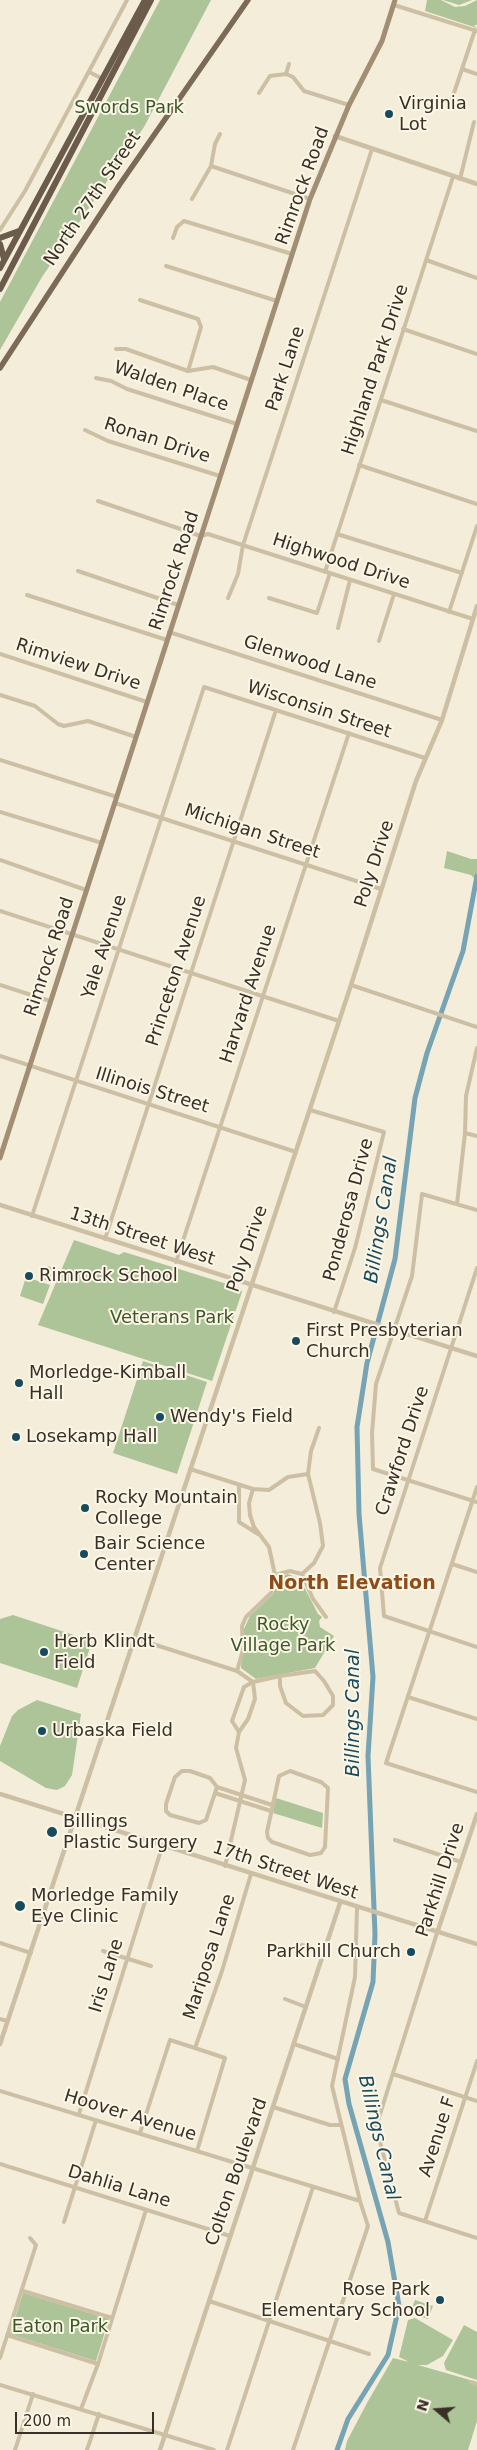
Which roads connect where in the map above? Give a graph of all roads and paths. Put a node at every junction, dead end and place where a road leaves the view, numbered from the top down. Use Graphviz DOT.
graph roads {
  1 [pos="127,0"];
  2 [pos="145,0"];
  3 [pos="151,0"];
  4 [pos="248,0"];
  5 [pos="394,2"];
  6 [pos="476,31"];
  7 [pos="289,64"];
  8 [pos="462,69"];
  9 [pos="89,72"];
  10 [pos="286,74"];
  11 [pos="477,74"];
  12 [pos="102,78"];
  13 [pos="109,83"];
  14 [pos="259,93"];
  15 [pos="451,102"];
  16 [pos="349,106"];
  17 [pos="474,122"];
  18 [pos="220,134"];
  19 [pos="335,136"];
  20 [pos="372,149"];
  21 [pos="211,166"];
  22 [pos="453,177"];
  23 [pos="460,179"];
  24 [pos="477,184"];
  25 [pos="192,199"];
  26 [pos="310,199"];
  27 [pos="0,230"];
  28 [pos="20,230"];
  29 [pos="0,238"];
  30 [pos="173,238"];
  31 [pos="0,244"];
  32 [pos="292,254"];
  33 [pos="426,260"];
  34 [pos="4,261"];
  35 [pos="166,266"];
  36 [pos="0,268"];
  37 [pos="477,278"];
  38 [pos="0,289"];
  39 [pos="140,300"];
  40 [pos="277,302"];
  41 [pos="403,329"];
  42 [pos="116,349"];
  43 [pos="477,354"];
  44 [pos="0,368"];
  45 [pos="188,371"];
  46 [pos="96,378"];
  47 [pos="251,380"];
  48 [pos="381,400"];
  49 [pos="237,424"];
  50 [pos="85,430"];
  51 [pos="477,431"];
  52 [pos="359,465"];
  53 [pos="220,476"];
  54 [pos="98,501"];
  55 [pos="477,504"];
  56 [pos="477,526"];
  57 [pos="337,534"];
  58 [pos="201,536"];
  59 [pos="243,545"];
  60 [pos="78,571"];
  61 [pos="325,572"];
  62 [pos="330,573"];
  63 [pos="462,573"];
  64 [pos="350,580"];
  65 [pos="394,594"];
  66 [pos="26,595"];
  67 [pos="228,598"];
  68 [pos="269,598"];
  69 [pos="178,606"];
  70 [pos="477,606"];
  71 [pos="450,612"];
  72 [pos="473,619"];
  73 [pos="338,628"];
  74 [pos="169,632"];
  75 [pos="167,640"];
  76 [pos="379,641"];
  77 [pos="0,654"];
  78 [pos="204,688"];
  79 [pos="0,695"];
  80 [pos="147,702"];
  81 [pos="276,710"];
  82 [pos="442,720"];
  83 [pos="349,733"];
  84 [pos="136,737"];
  85 [pos="425,758"];
  86 [pos="0,760"];
  87 [pos="116,800"];
  88 [pos="0,812"];
  89 [pos="162,817"];
  90 [pos="233,841"];
  91 [pos="102,843"];
  92 [pos="0,860"];
  93 [pos="305,864"];
  94 [pos="381,889"];
  95 [pos="86,890"];
  96 [pos="0,911"];
  97 [pos="72,934"];
  98 [pos="119,949"];
  99 [pos="192,973"];
  100 [pos="0,985"];
  101 [pos="351,985"];
  102 [pos="264,996"];
  103 [pos="50,1001"];
  104 [pos="339,1021"];
  105 [pos="477,1027"];
  106 [pos="477,1048"];
  107 [pos="0,1056"];
  108 [pos="475,1061"];
  109 [pos="30,1067"];
  110 [pos="75,1081"];
  111 [pos="148,1103"];
  112 [pos="310,1110"];
  113 [pos="220,1127"];
  114 [pos="465,1133"];
  115 [pos="477,1136"];
  116 [pos="296,1152"];
  117 [pos="0,1158"];
  118 [pos="458,1204"];
  119 [pos="0,1205"];
  120 [pos="477,1210"];
  121 [pos="32,1216"];
  122 [pos="105,1239"];
  123 [pos="176,1262"];
  124 [pos="477,1268"];
  125 [pos="250,1285"];
  126 [pos="334,1312"];
  127 [pos="393,1330"];
  128 [pos="451,1348"];
  129 [pos="477,1356"];
  130 [pos="319,1428"];
  131 [pos="190,1469"];
  132 [pos="308,1474"];
  133 [pos="408,1480"];
  134 [pos="240,1485"];
  135 [pos="477,1487"];
  136 [pos="253,1489"];
  137 [pos="475,1502"];
  138 [pos="263,1538"];
  139 [pos="452,1564"];
  140 [pos="477,1572"];
  141 [pos="302,1574"];
  142 [pos="275,1575"];
  143 [pos="326,1617"];
  144 [pos="430,1631"];
  145 [pos="134,1638"];
  146 [pos="477,1647"];
  147 [pos="238,1671"];
  148 [pos="280,1676"];
  149 [pos="253,1682"];
  150 [pos="408,1697"];
  151 [pos="477,1719"];
  152 [pos="239,1732"];
  153 [pos="217,1787"];
  154 [pos="477,1792"];
  155 [pos="215,1793"];
  156 [pos="0,1794"];
  157 [pos="242,1795"];
  158 [pos="240,1801"];
  159 [pos="272,1805"];
  160 [pos="271,1811"];
  161 [pos="477,1814"];
  162 [pos="74,1819"];
  163 [pos="395,1840"];
  164 [pos="162,1847"];
  165 [pos="462,1862"];
  166 [pos="225,1866"];
  167 [pos="251,1874"];
  168 [pos="340,1903"];
  169 [pos="357,1908"];
  170 [pos="437,1933"];
  171 [pos="0,1943"];
  172 [pos="302,1944"];
  173 [pos="477,1944"];
  174 [pos="103,1951"];
  175 [pos="324,1952"];
  176 [pos="30,1953"];
  177 [pos="127,1958"];
  178 [pos="151,1966"];
  179 [pos="285,1999"];
  180 [pos="306,2007"];
  181 [pos="0,2019"];
  182 [pos="8,2021"];
  183 [pos="0,2044"];
  184 [pos="294,2044"];
  185 [pos="195,2048"];
  186 [pos="338,2058"];
  187 [pos="477,2061"];
  188 [pos="393,2074"];
  189 [pos="0,2091"];
  190 [pos="465,2097"];
  191 [pos="477,2101"];
  192 [pos="273,2107"];
  193 [pos="79,2114"];
  194 [pos="96,2120"];
  195 [pos="341,2125"];
  196 [pos="140,2133"];
  197 [pos="197,2151"];
  198 [pos="0,2164"];
  199 [pos="252,2168"];
  200 [pos="313,2187"];
  201 [pos="75,2188"];
  202 [pos="360,2201"];
  203 [pos="146,2210"];
  204 [pos="64,2222"];
  205 [pos="425,2222"];
  206 [pos="230,2236"];
  207 [pos="30,2238"];
  208 [pos="477,2238"];
  209 [pos="23,2290"];
  210 [pos="209,2301"];
  211 [pos="112,2318"];
  212 [pos="268,2321"];
  213 [pos="7,2335"];
  214 [pos="329,2341"];
  215 [pos="369,2354"];
  216 [pos="0,2358"];
  217 [pos="98,2364"];
  218 [pos="471,2382"];
  219 [pos="477,2384"];
  220 [pos="0,2385"];
  221 [pos="33,2394"];
  222 [pos="82,2409"];
  223 [pos="99,2414"];
  224 [pos="164,2436"];
  225 [pos="15,2450"];
  226 [pos="88,2450"];
  227 [pos="160,2450"];
  228 [pos="214,2450"];
  229 [pos="227,2450"];
  230 [pos="293,2450"];
  1 -- 9 [label="street"];
  2 -- 12 [label="highway"];
  3 -- 13 [label="highway"];
  4 -- 44 [label="main road, North 27th Street"];
  5 -- 6 [label="street"];
  5 -- 16 [label="main road, Rimrock Road"];
  6 -- 8 [label="street"];
  7 -- 10 [label="street"];
  8 -- 11 [label="street"];
  8 -- 15 [label="street"];
  9 -- 12 [label="street"];
  9 -- 27 [label="street"];
  10 -- 14 [label="street"];
  10 -- 16 [label="street"];
  12 -- 13 [label="street"];
  12 -- 28 [label="highway"];
  13 -- 38 [label="highway"];
  16 -- 19 [label="main road, Rimrock Road"];
  17 -- 23 [label="street"];
  18 -- 21 [label="street"];
  19 -- 20 [label="street"];
  19 -- 26 [label="main road, Rimrock Road"];
  20 -- 22 [label="street"];
  20 -- 59 [label="street, Park Lane"];
  21 -- 25 [label="street"];
  21 -- 26 [label="street"];
  22 -- 23 [label="street"];
  22 -- 33 [label="street, Highland Park Drive"];
  23 -- 24 [label="street"];
  26 -- 32 [label="main road, Rimrock Road"];
  28 -- 29 [label="highway"];
  28 -- 34 [label="highway"];
  30 -- 32 [label="street"];
  31 -- 34 [label="highway"];
  32 -- 40 [label="main road, Rimrock Road"];
  33 -- 37 [label="street"];
  33 -- 41 [label="street, Highland Park Drive"];
  34 -- 36 [label="highway"];
  35 -- 40 [label="street"];
  39 -- 45 [label="street"];
  40 -- 47 [label="main road, Rimrock Road"];
  41 -- 43 [label="street"];
  41 -- 48 [label="street, Highland Park Drive"];
  42 -- 45 [label="street"];
  45 -- 47 [label="street"];
  46 -- 49 [label="street, Walden Place"];
  47 -- 49 [label="main road, Rimrock Road"];
  48 -- 51 [label="street"];
  48 -- 52 [label="street, Highland Park Drive"];
  49 -- 53 [label="main road, Rimrock Road"];
  50 -- 53 [label="street, Ronan Drive"];
  52 -- 55 [label="street"];
  52 -- 57 [label="street, Highland Park Drive"];
  53 -- 58 [label="main road, Rimrock Road"];
  54 -- 58 [label="street, Highwood Drive"];
  56 -- 63 [label="street"];
  57 -- 61 [label="street, Highland Park Drive"];
  57 -- 63 [label="street"];
  58 -- 59 [label="street, Highwood Drive"];
  58 -- 69 [label="main road, Rimrock Road"];
  59 -- 61 [label="street, Highwood Drive"];
  59 -- 67 [label="street, Park Lane"];
  60 -- 69 [label="street"];
  61 -- 62 [label="street, Highwood Drive"];
  62 -- 64 [label="street, Highwood Drive"];
  62 -- 68 [label="street"];
  63 -- 71 [label="street"];
  64 -- 65 [label="street, Highwood Drive"];
  64 -- 73 [label="street"];
  65 -- 71 [label="street, Highwood Drive"];
  65 -- 76 [label="street"];
  66 -- 75 [label="street"];
  69 -- 74 [label="main road, Rimrock Road"];
  70 -- 72 [label="street, Poly Drive"];
  71 -- 72 [label="street, Highwood Drive"];
  72 -- 82 [label="street, Poly Drive"];
  74 -- 75 [label="main road, Rimrock Road"];
  74 -- 82 [label="street, Glenwood Lane"];
  75 -- 80 [label="main road, Rimrock Road"];
  77 -- 80 [label="street, Rimview Drive"];
  78 -- 81 [label="street, Wisconsin Street"];
  78 -- 89 [label="street, Yale Avenue"];
  79 -- 84 [label="street"];
  80 -- 84 [label="main road, Rimrock Road"];
  81 -- 83 [label="street, Wisconsin Street"];
  81 -- 90 [label="street, Princeton Avenue"];
  82 -- 85 [label="street, Poly Drive"];
  83 -- 85 [label="street, Wisconsin Street"];
  83 -- 93 [label="street, Harvard Avenue"];
  84 -- 87 [label="main road, Rimrock Road"];
  85 -- 94 [label="street, Poly Drive"];
  86 -- 87 [label="street, Michigan Street"];
  87 -- 89 [label="street, Michigan Street"];
  87 -- 91 [label="main road, Rimrock Road"];
  88 -- 91 [label="street"];
  89 -- 90 [label="street, Michigan Street"];
  89 -- 98 [label="street, Yale Avenue"];
  90 -- 93 [label="street, Michigan Street"];
  90 -- 99 [label="street, Princeton Avenue"];
  91 -- 95 [label="main road, Rimrock Road"];
  92 -- 95 [label="street"];
  93 -- 94 [label="street, Michigan Street"];
  93 -- 102 [label="street, Harvard Avenue"];
  94 -- 101 [label="street, Poly Drive"];
  95 -- 97 [label="main road, Rimrock Road"];
  96 -- 97 [label="street"];
  97 -- 98 [label="street"];
  97 -- 103 [label="main road, Rimrock Road"];
  98 -- 99 [label="street"];
  98 -- 110 [label="street, Yale Avenue"];
  99 -- 102 [label="street"];
  99 -- 111 [label="street, Princeton Avenue"];
  100 -- 103 [label="street"];
  101 -- 104 [label="street, Poly Drive"];
  101 -- 105 [label="street"];
  102 -- 104 [label="street"];
  102 -- 113 [label="street, Harvard Avenue"];
  103 -- 109 [label="main road, Rimrock Road"];
  104 -- 112 [label="street, Poly Drive"];
  106 -- 108 [label="street"];
  107 -- 109 [label="street, Illinois Street"];
  108 -- 114 [label="street"];
  109 -- 110 [label="street, Illinois Street"];
  109 -- 117 [label="main road, Rimrock Road"];
  110 -- 111 [label="street, Illinois Street"];
  110 -- 121 [label="street, Yale Avenue"];
  111 -- 113 [label="street, Illinois Street"];
  111 -- 122 [label="street, Princeton Avenue"];
  112 -- 116 [label="street, Poly Drive"];
  112 -- 126 [label="street, Ponderosa Drive"];
  113 -- 116 [label="street, Illinois Street"];
  113 -- 123 [label="street, Harvard Avenue"];
  114 -- 115 [label="street"];
  114 -- 118 [label="street"];
  116 -- 125 [label="street, Poly Drive"];
  118 -- 120 [label="street"];
  118 -- 127 [label="street"];
  119 -- 121 [label="street, 13th Street West"];
  121 -- 122 [label="street, 13th Street West"];
  122 -- 123 [label="street, 13th Street West"];
  123 -- 125 [label="street, 13th Street West"];
  124 -- 128 [label="street, Crawford Drive"];
  125 -- 126 [label="street, 13th Street West"];
  125 -- 131 [label="street, Poly Drive"];
  126 -- 127 [label="street, 13th Street West"];
  127 -- 128 [label="street, 13th Street West"];
  127 -- 133 [label="street"];
  128 -- 129 [label="street, 13th Street West"];
  128 -- 133 [label="street, Crawford Drive"];
  130 -- 132 [label="street"];
  131 -- 134 [label="street"];
  131 -- 145 [label="street, Poly Drive"];
  132 -- 136 [label="street"];
  132 -- 141 [label="street"];
  133 -- 137 [label="street"];
  133 -- 144 [label="street, Crawford Drive"];
  134 -- 136 [label="street"];
  134 -- 138 [label="street"];
  135 -- 137 [label="street"];
  136 -- 138 [label="street"];
  137 -- 139 [label="street"];
  138 -- 142 [label="street"];
  139 -- 140 [label="street"];
  139 -- 144 [label="street"];
  141 -- 142 [label="street"];
  141 -- 143 [label="street"];
  142 -- 147 [label="street"];
  144 -- 146 [label="street"];
  144 -- 150 [label="street"];
  145 -- 147 [label="street"];
  145 -- 162 [label="street, Poly Drive"];
  147 -- 149 [label="street"];
  148 -- 148 [label="street"];
  148 -- 149 [label="street"];
  149 -- 152 [label="street"];
  149 -- 152 [label="street"];
  150 -- 151 [label="street"];
  150 -- 154 [label="street"];
  152 -- 157 [label="street"];
  153 -- 155 [label="street"];
  153 -- 155 [label="street"];
  153 -- 157 [label="street"];
  155 -- 158 [label="street"];
  156 -- 162 [label="street, 17th Street West"];
  157 -- 158 [label="street"];
  157 -- 159 [label="street"];
  158 -- 160 [label="street"];
  158 -- 166 [label="street"];
  159 -- 160 [label="street"];
  159 -- 160 [label="street"];
  161 -- 165 [label="street, Parkhill Drive"];
  162 -- 164 [label="street, 17th Street West"];
  162 -- 176 [label="street, Poly Drive"];
  163 -- 165 [label="street"];
  164 -- 166 [label="street, 17th Street West"];
  164 -- 177 [label="street, Iris Lane"];
  165 -- 170 [label="street, Parkhill Drive"];
  166 -- 167 [label="street, 17th Street West"];
  167 -- 168 [label="street, 17th Street West"];
  167 -- 185 [label="street, Mariposa Lane"];
  168 -- 169 [label="street, 17th Street West"];
  168 -- 175 [label="street, Colton Boulevard"];
  169 -- 170 [label="street, 17th Street West"];
  169 -- 186 [label="street"];
  170 -- 173 [label="street, 17th Street West"];
  170 -- 188 [label="street, Parkhill Drive"];
  171 -- 176 [label="street"];
  172 -- 175 [label="street"];
  174 -- 177 [label="street"];
  175 -- 180 [label="street, Colton Boulevard"];
  176 -- 182 [label="street, Poly Drive"];
  177 -- 178 [label="street"];
  177 -- 193 [label="street, Iris Lane"];
  179 -- 180 [label="street"];
  180 -- 184 [label="street, Colton Boulevard"];
  181 -- 182 [label="street"];
  182 -- 183 [label="street, Poly Drive"];
  184 -- 186 [label="street"];
  184 -- 192 [label="street, Colton Boulevard"];
  185 -- 196 [label="street"];
  185 -- 197 [label="street"];
  186 -- 195 [label="street"];
  187 -- 190 [label="street, Avenue F"];
  188 -- 190 [label="street"];
  188 -- 205 [label="street, Parkhill Drive"];
  189 -- 193 [label="street, Hoover Avenue"];
  190 -- 191 [label="street"];
  190 -- 205 [label="street, Avenue F"];
  192 -- 195 [label="street"];
  192 -- 199 [label="street, Colton Boulevard"];
  193 -- 194 [label="street, Hoover Avenue"];
  194 -- 196 [label="street, Hoover Avenue"];
  194 -- 201 [label="street"];
  195 -- 202 [label="street"];
  196 -- 197 [label="street, Hoover Avenue"];
  197 -- 199 [label="street, Hoover Avenue"];
  198 -- 201 [label="street, Dahlia Lane"];
  199 -- 200 [label="street, Hoover Avenue"];
  199 -- 206 [label="street, Colton Boulevard"];
  200 -- 202 [label="street, Hoover Avenue"];
  200 -- 212 [label="street"];
  201 -- 203 [label="street, Dahlia Lane"];
  201 -- 204 [label="street"];
  202 -- 214 [label="street"];
  203 -- 206 [label="street, Dahlia Lane"];
  203 -- 211 [label="street"];
  205 -- 208 [label="street"];
  206 -- 210 [label="street, Colton Boulevard"];
  207 -- 209 [label="street"];
  209 -- 211 [label="street"];
  209 -- 213 [label="street"];
  210 -- 212 [label="street"];
  210 -- 224 [label="street, Colton Boulevard"];
  211 -- 217 [label="street"];
  212 -- 214 [label="street"];
  212 -- 229 [label="street"];
  213 -- 216 [label="street"];
  213 -- 217 [label="street"];
  214 -- 215 [label="street"];
  214 -- 230 [label="street"];
  217 -- 222 [label="street"];
  218 -- 219 [label="street"];
  220 -- 221 [label="street"];
  221 -- 222 [label="street"];
  221 -- 225 [label="street"];
  222 -- 223 [label="street"];
  223 -- 224 [label="street"];
  223 -- 226 [label="street"];
  224 -- 227 [label="street, Colton Boulevard"];
  224 -- 228 [label="street"];
}
